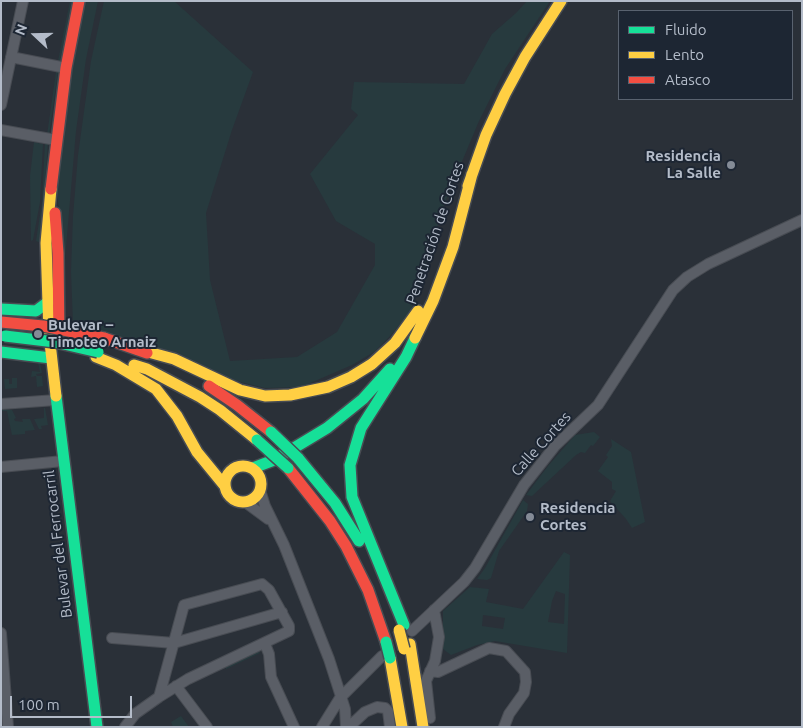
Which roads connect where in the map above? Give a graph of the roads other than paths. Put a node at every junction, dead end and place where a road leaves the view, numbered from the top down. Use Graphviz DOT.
graph roads {
  1 [pos="23,1"];
  2 [pos="79,1"];
  3 [pos="562,1"];
  4 [pos="11,57"];
  5 [pos="66,68"];
  6 [pos="1,105"];
  7 [pos="1,130"];
  8 [pos="56,140"];
  9 [pos="472,174"];
  10 [pos="51,188"];
  11 [pos="802,220"];
  12 [pos="58,253"];
  13 [pos="48,304"];
  14 [pos="1,309"];
  15 [pos="1,322"];
  16 [pos="3,336"];
  17 [pos="137,349"];
  18 [pos="1,352"];
  19 [pos="97,355"];
  20 [pos="51,358"];
  21 [pos="52,400"];
  22 [pos="1,404"];
  23 [pos="69,433"];
  24 [pos="63,461"];
  25 [pos="1,467"];
  26 [pos="257,473"];
  27 [pos="224,485"];
  28 [pos="260,490"];
  29 [pos="245,502"];
  30 [pos="272,522"];
  31 [pos="434,610"];
  32 [pos="282,612"];
  33 [pos="405,629"];
  34 [pos="1,633"];
  35 [pos="112,638"];
  36 [pos="174,644"];
  37 [pos="264,644"];
  38 [pos="407,647"];
  39 [pos="386,657"];
  40 [pos="430,671"];
  41 [pos="3,685"];
  42 [pos="176,686"];
  43 [pos="159,697"];
  44 [pos="340,698"];
  45 [pos="365,712"];
  46 [pos="349,725"];
  47 [pos="8,727"];
  48 [pos="97,727"];
  49 [pos="104,727"];
  50 [pos="124,727"];
  51 [pos="207,727"];
  52 [pos="294,727"];
  53 [pos="322,727"];
  54 [pos="390,727"];
  55 [pos="402,727"];
  56 [pos="416,727"];
  57 [pos="423,727"];
  58 [pos="431,727"];
  59 [pos="504,727"];
  1 -- 4 [label="street"];
  2 -- 5 [label="main road, Bulevar del Ferrocarril"];
  3 -- 9 [label="main road, Penetración de Cortes"];
  4 -- 5 [label="street"];
  4 -- 6 [label="street"];
  5 -- 8 [label="main road, Bulevar del Ferrocarril"];
  7 -- 8 [label="street"];
  8 -- 10 [label="main road, Bulevar del Ferrocarril"];
  9 -- 17 [label="main road"];
  9 -- 26 [label="main road, Penetración de Cortes"];
  9 -- 33 [label="main road"];
  10 -- 12 [label="main road, Bulevar del Ferrocarril"];
  10 -- 13 [label="main road, Bulevar del Ferrocarril"];
  11 -- 31 [label="street, Calle Cortes"];
  12 -- 13 [label="main road"];
  12 -- 23 [label="main road, Bulevar del Ferrocarril"];
  13 -- 14 [label="main road"];
  13 -- 20 [label="main road, Bulevar del Ferrocarril"];
  15 -- 17 [label="main road, bridge"];
  16 -- 19 [label="main road"];
  17 -- 33 [label="main road, bridge"];
  18 -- 20 [label="main road"];
  19 -- 27 [label="main road"];
  19 -- 39 [label="main road, bridge"];
  20 -- 21 [label="main road, Bulevar del Ferrocarril"];
  20 -- 23 [label="main road, Bulevar del Ferrocarril"];
  21 -- 22 [label="street"];
  21 -- 24 [label="main road, Bulevar del Ferrocarril"];
  23 -- 49 [label="main road, Bulevar del Ferrocarril"];
  24 -- 25 [label="street"];
  24 -- 48 [label="main road, Bulevar del Ferrocarril"];
  26 -- 27 [label="main road"];
  26 -- 28 [label="main road"];
  27 -- 29 [label="main road"];
  28 -- 29 [label="main road"];
  28 -- 30 [label="street"];
  29 -- 30 [label="street"];
  30 -- 44 [label="street"];
  31 -- 33 [label="street, Calle Cortes"];
  31 -- 40 [label="street"];
  32 -- 36 [label="street"];
  32 -- 36 [label="street"];
  32 -- 37 [label="street"];
  33 -- 38 [label="main road"];
  34 -- 41 [label="street"];
  35 -- 36 [label="street"];
  36 -- 43 [label="street"];
  37 -- 42 [label="street"];
  37 -- 52 [label="street"];
  38 -- 56 [label="main road"];
  38 -- 57 [label="main road"];
  39 -- 44 [label="street"];
  39 -- 55 [label="main road"];
  40 -- 58 [label="street"];
  40 -- 59 [label="street"];
  41 -- 47 [label="street"];
  42 -- 43 [label="street"];
  42 -- 51 [label="street"];
  43 -- 50 [label="street"];
  44 -- 45 [label="street"];
  44 -- 46 [label="street"];
  44 -- 53 [label="street"];
  45 -- 46 [label="street"];
  45 -- 54 [label="street"];
}
